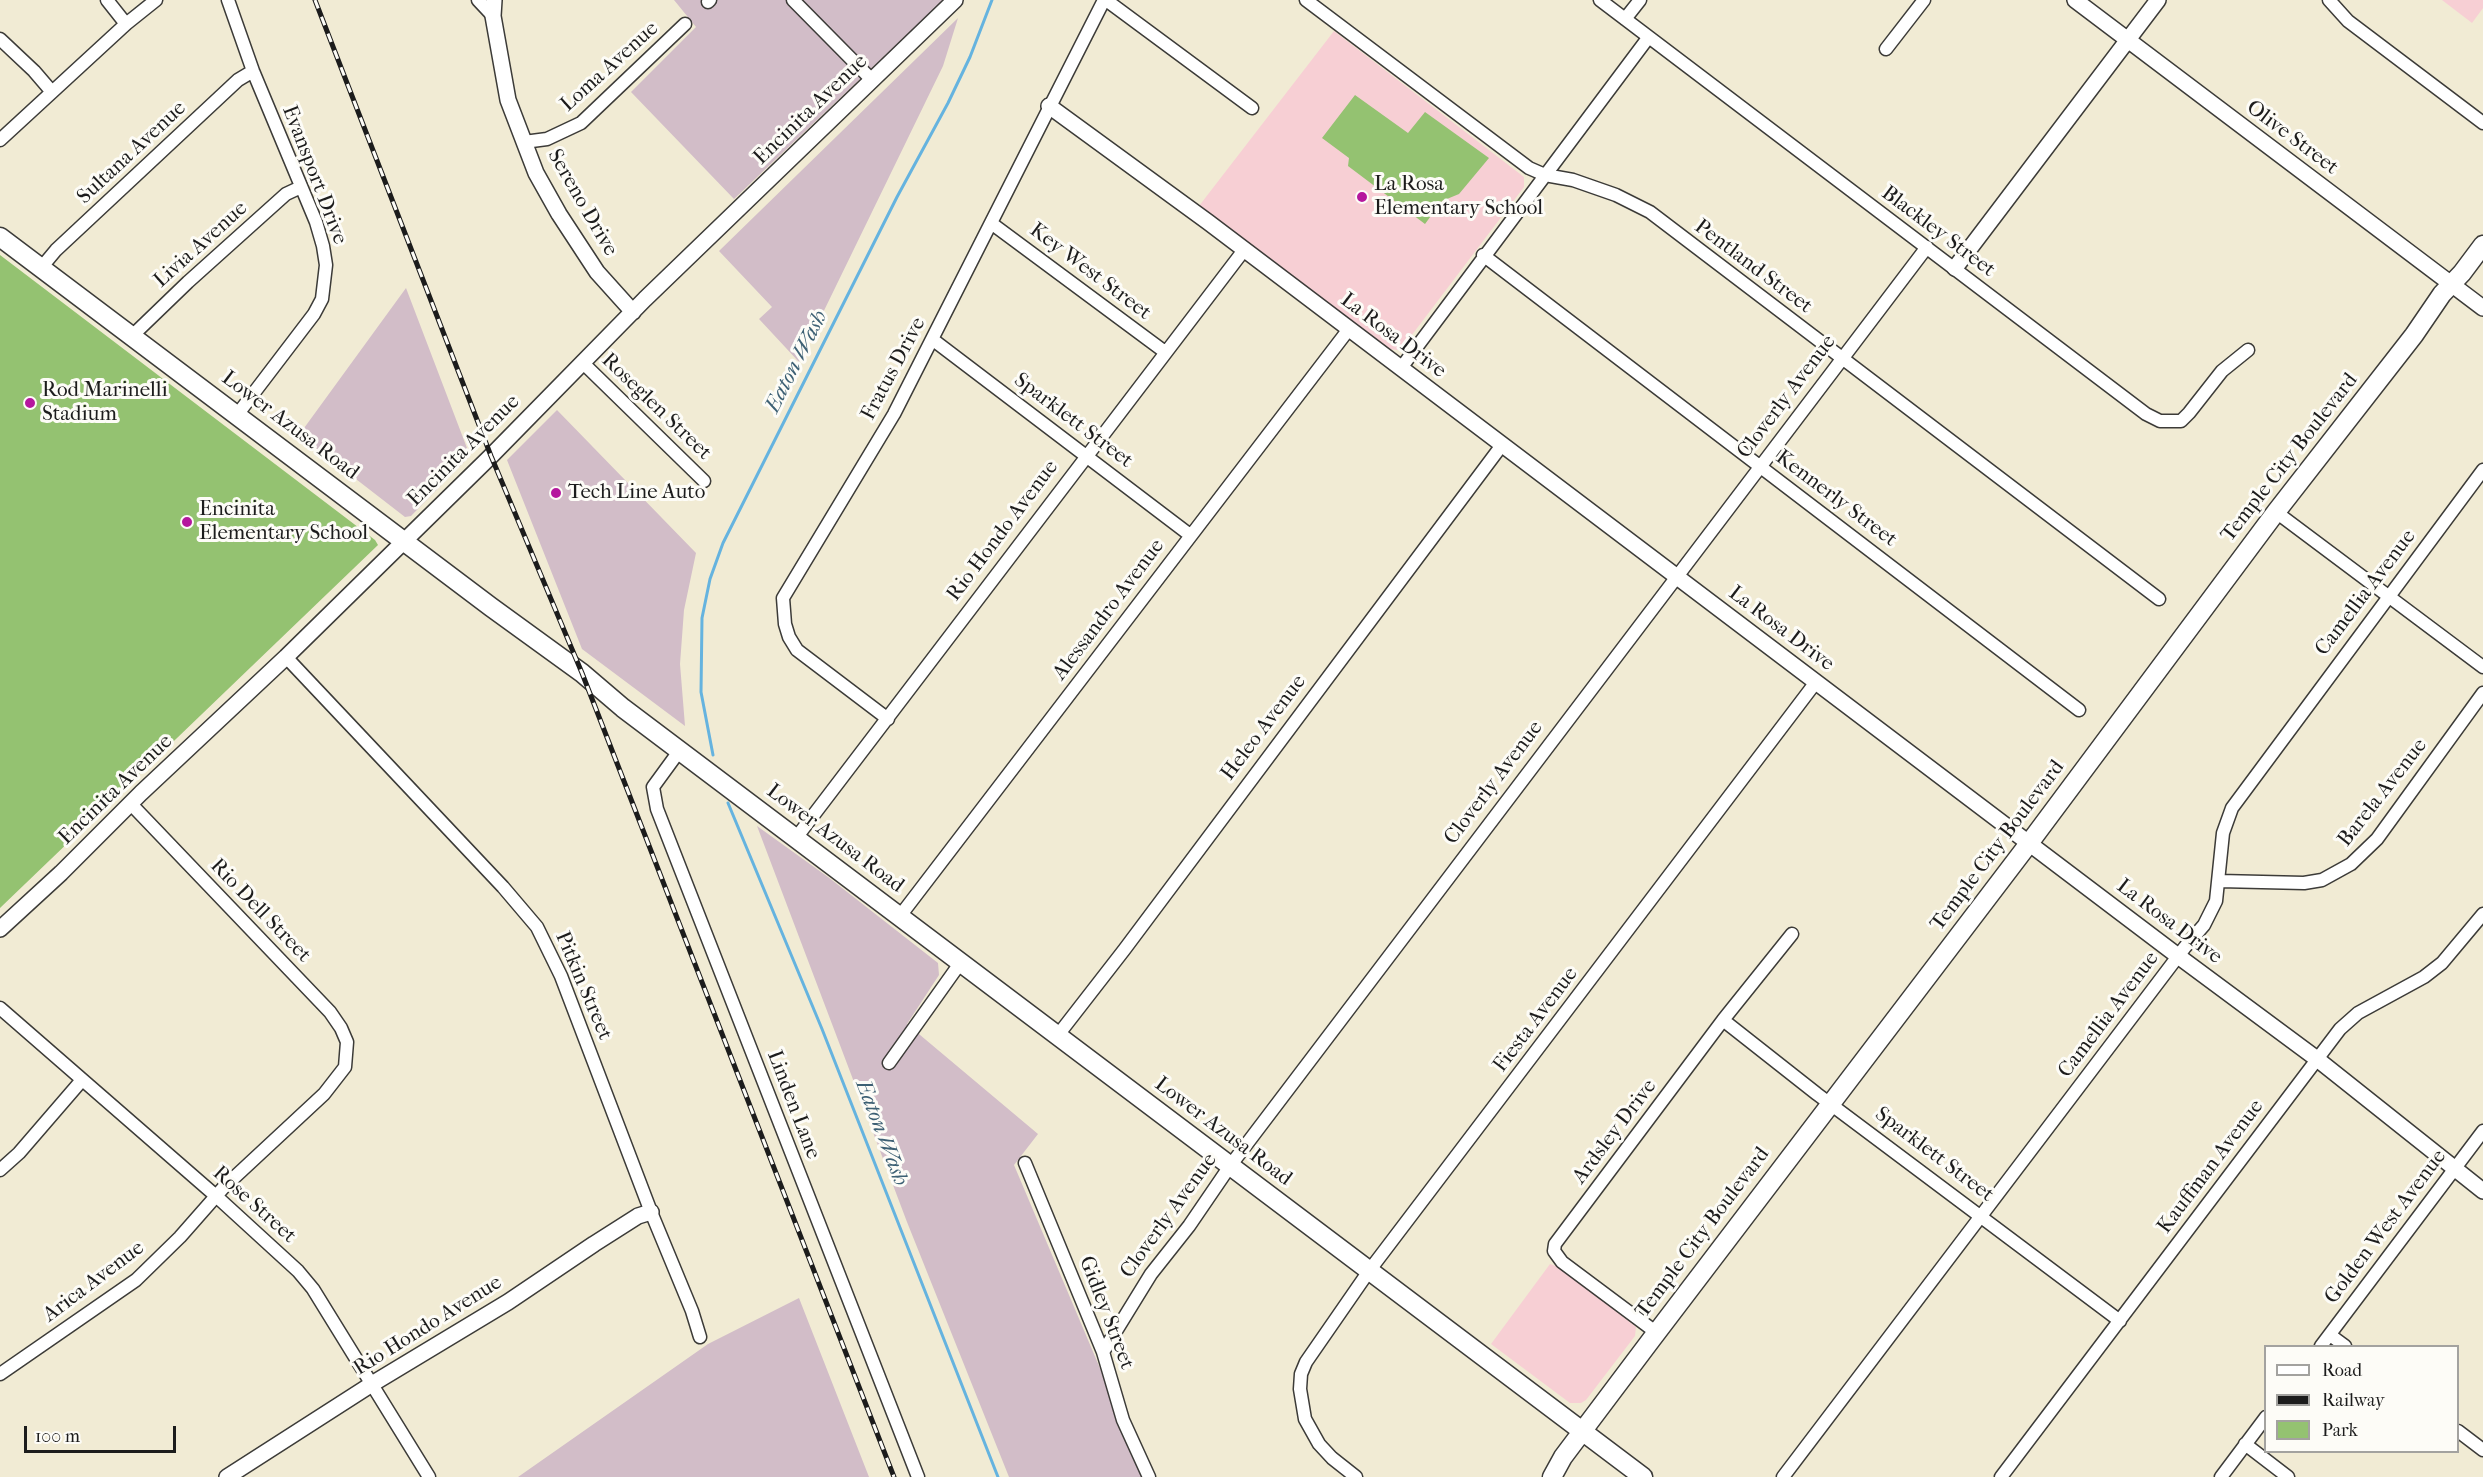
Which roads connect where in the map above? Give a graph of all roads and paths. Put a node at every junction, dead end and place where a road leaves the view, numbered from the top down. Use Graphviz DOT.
graph roads {
  1 [pos="107,0"];
  2 [pos="156,0"];
  3 [pos="228,0"];
  4 [pos="478,0"];
  5 [pos="793,0"];
  6 [pos="954,0"];
  7 [pos="1105,0"];
  8 [pos="1306,0"];
  9 [pos="1600,0"];
  10 [pos="1640,0"];
  11 [pos="1924,0"];
  12 [pos="2075,0"];
  13 [pos="2158,0"];
  14 [pos="2330,0"];
  15 [pos="493,8"];
  16 [pos="1625,20"];
  17 [pos="126,24"];
  18 [pos="685,24"];
  19 [pos="1648,38"];
  20 [pos="0,39"];
  21 [pos="2128,39"];
  22 [pos="1886,49"];
  23 [pos="253,71"];
  24 [pos="872,80"];
  25 [pos="52,92"];
  26 [pos="1049,105"];
  27 [pos="1252,108"];
  28 [pos="2483,123"];
  29 [pos="0,141"];
  30 [pos="524,142"];
  31 [pos="1545,175"];
  32 [pos="301,187"];
  33 [pos="991,223"];
  34 [pos="0,237"];
  35 [pos="2483,245"];
  36 [pos="1927,247"];
  37 [pos="1244,250"];
  38 [pos="1484,255"];
  39 [pos="41,268"];
  40 [pos="1955,268"];
  41 [pos="2451,284"];
  42 [pos="2483,308"];
  43 [pos="633,312"];
  44 [pos="1349,329"];
  45 [pos="132,336"];
  46 [pos="932,339"];
  47 [pos="2248,350"];
  48 [pos="1165,352"];
  49 [pos="1842,358"];
  50 [pos="582,362"];
  51 [pos="1401,368"];
  52 [pos="237,415"];
  53 [pos="1502,445"];
  54 [pos="1087,456"];
  55 [pos="1761,467"];
  56 [pos="2483,470"];
  57 [pos="704,481"];
  58 [pos="2276,512"];
  59 [pos="1190,535"];
  60 [pos="404,541"];
  61 [pos="1678,576"];
  62 [pos="2388,596"];
  63 [pos="2159,599"];
  64 [pos="286,657"];
  65 [pos="2483,667"];
  66 [pos="1816,682"];
  67 [pos="2483,693"];
  68 [pos="2079,710"];
  69 [pos="888,719"];
  70 [pos="680,750"];
  71 [pos="130,803"];
  72 [pos="796,838"];
  73 [pos="2030,842"];
  74 [pos="2220,880"];
  75 [pos="2483,915"];
  76 [pos="900,916"];
  77 [pos="0,929"];
  78 [pos="1792,934"];
  79 [pos="2178,956"];
  80 [pos="961,962"];
  81 [pos="0,1008"];
  82 [pos="1723,1020"];
  83 [pos="1058,1035"];
  84 [pos="348,1053"];
  85 [pos="2317,1059"];
  86 [pos="889,1063"];
  87 [pos="82,1080"];
  88 [pos="1830,1103"];
  89 [pos="2483,1131"];
  90 [pos="1025,1163"];
  91 [pos="1230,1166"];
  92 [pos="2456,1168"];
  93 [pos="0,1170"];
  94 [pos="2483,1191"];
  95 [pos="216,1196"];
  96 [pos="651,1212"];
  97 [pos="1981,1215"];
  98 [pos="1369,1271"];
  99 [pos="2120,1322"];
  100 [pos="1657,1333"];
  101 [pos="2330,1335"];
  102 [pos="700,1337"];
  103 [pos="2322,1345"];
  104 [pos="2342,1345"];
  105 [pos="1104,1352"];
  106 [pos="0,1374"];
  107 [pos="372,1384"];
  108 [pos="2264,1418"];
  109 [pos="1584,1431"];
  110 [pos="2459,1432"];
  111 [pos="2244,1444"];
  112 [pos="2483,1450"];
  113 [pos="227,1477"];
  114 [pos="429,1477"];
  115 [pos="918,1477"];
  116 [pos="1149,1477"];
  117 [pos="1356,1477"];
  118 [pos="1551,1477"];
  119 [pos="1643,1477"];
  120 [pos="1783,1477"];
  121 [pos="2001,1477"];
  122 [pos="2221,1477"];
  123 [pos="2288,1477"];
  1 -- 17 [label="street"];
  2 -- 17 [label="street"];
  3 -- 23 [label="street, Evansport Drive"];
  4 -- 15 [label="street"];
  5 -- 24 [label="street"];
  6 -- 24 [label="street, Encinita Avenue"];
  7 -- 26 [label="street, Fratus Drive"];
  7 -- 27 [label="street"];
  8 -- 31 [label="street, Pentland Street"];
  9 -- 16 [label="street, Blackley Street"];
  10 -- 16 [label="street"];
  11 -- 22 [label="street"];
  12 -- 21 [label="street, Olive Street"];
  13 -- 21 [label="street"];
  14 -- 28 [label="street"];
  15 -- 30 [label="street, Sereno Drive"];
  16 -- 19 [label="street, Blackley Street"];
  17 -- 25 [label="street"];
  18 -- 30 [label="street, Loma Avenue"];
  19 -- 31 [label="street"];
  19 -- 36 [label="street, Blackley Street"];
  20 -- 25 [label="street"];
  21 -- 40 [label="street"];
  21 -- 41 [label="street, Olive Street"];
  23 -- 32 [label="street, Evansport Drive"];
  23 -- 39 [label="street, Sultana Avenue"];
  24 -- 43 [label="street, Encinita Avenue"];
  25 -- 29 [label="street"];
  26 -- 33 [label="street, Fratus Drive"];
  26 -- 37 [label="street, La Rosa Drive"];
  30 -- 43 [label="street, Sereno Drive"];
  31 -- 38 [label="street"];
  31 -- 49 [label="street, Pentland Street"];
  32 -- 45 [label="street, Livia Avenue"];
  32 -- 52 [label="street, Evansport Drive"];
  33 -- 46 [label="street, Fratus Drive"];
  33 -- 48 [label="street, Key West Street"];
  34 -- 39 [label="main road, Lower Azusa Road"];
  35 -- 41 [label="main road, Temple City Boulevard"];
  36 -- 40 [label="street, Blackley Street"];
  36 -- 49 [label="street, Cloverly Avenue"];
  37 -- 44 [label="street, La Rosa Drive"];
  37 -- 48 [label="street, Rio Hondo Avenue"];
  38 -- 51 [label="street"];
  38 -- 55 [label="street, Kennerly Street"];
  39 -- 45 [label="main road, Lower Azusa Road"];
  40 -- 47 [label="street, Blackley Street"];
  41 -- 42 [label="street, Olive Street"];
  41 -- 58 [label="main road, Temple City Boulevard"];
  43 -- 50 [label="street, Encinita Avenue"];
  44 -- 51 [label="street, La Rosa Drive"];
  44 -- 59 [label="street, Alessandro Avenue"];
  45 -- 52 [label="main road, Lower Azusa Road"];
  46 -- 54 [label="street, Sparklett Street"];
  46 -- 69 [label="street, Fratus Drive"];
  48 -- 54 [label="street, Rio Hondo Avenue"];
  49 -- 55 [label="street, Cloverly Avenue"];
  49 -- 63 [label="street, Pentland Street"];
  50 -- 57 [label="street, Roseglen Street"];
  50 -- 60 [label="street, Encinita Avenue"];
  51 -- 53 [label="street, La Rosa Drive"];
  52 -- 60 [label="main road, Lower Azusa Road"];
  53 -- 61 [label="street, La Rosa Drive"];
  53 -- 83 [label="street, Heleo Avenue"];
  54 -- 59 [label="street, Sparklett Street"];
  54 -- 69 [label="street, Rio Hondo Avenue"];
  55 -- 61 [label="street, Cloverly Avenue"];
  55 -- 68 [label="street, Kennerly Street"];
  56 -- 62 [label="street, Camellia Avenue"];
  58 -- 62 [label="street"];
  58 -- 73 [label="main road, Temple City Boulevard"];
  59 -- 76 [label="street, Alessandro Avenue"];
  60 -- 64 [label="street, Encinita Avenue"];
  60 -- 70 [label="main road, Lower Azusa Road"];
  61 -- 66 [label="street, La Rosa Drive"];
  61 -- 91 [label="street, Cloverly Avenue"];
  62 -- 65 [label="street"];
  62 -- 74 [label="street, Camellia Avenue"];
  64 -- 71 [label="street, Encinita Avenue"];
  64 -- 96 [label="street, Pitkin Street"];
  66 -- 73 [label="street, La Rosa Drive"];
  66 -- 98 [label="street, Fiesta Avenue"];
  67 -- 74 [label="street, Barela Avenue"];
  69 -- 72 [label="street, Rio Hondo Avenue"];
  70 -- 72 [label="main road, Lower Azusa Road"];
  70 -- 115 [label="street, Linden Lane"];
  71 -- 77 [label="street, Encinita Avenue"];
  71 -- 84 [label="street, Rio Dell Street"];
  72 -- 76 [label="main road, Lower Azusa Road"];
  73 -- 79 [label="street, La Rosa Drive"];
  73 -- 88 [label="main road, Temple City Boulevard"];
  74 -- 79 [label="street, Camellia Avenue"];
  75 -- 85 [label="street, Kauffman Avenue"];
  76 -- 80 [label="main road, Lower Azusa Road"];
  78 -- 82 [label="street, Ardsley Drive"];
  79 -- 85 [label="street, La Rosa Drive"];
  79 -- 97 [label="street, Camellia Avenue"];
  80 -- 83 [label="main road, Lower Azusa Road"];
  80 -- 86 [label="street"];
  81 -- 87 [label="street, Rose Street"];
  82 -- 88 [label="street, Sparklett Street"];
  82 -- 100 [label="street, Ardsley Drive"];
  83 -- 91 [label="main road, Lower Azusa Road"];
  84 -- 95 [label="street, Arica Avenue"];
  85 -- 92 [label="street, La Rosa Drive"];
  85 -- 99 [label="street, Kauffman Avenue"];
  87 -- 93 [label="street"];
  87 -- 95 [label="street, Rose Street"];
  88 -- 97 [label="street, Sparklett Street"];
  88 -- 100 [label="main road, Temple City Boulevard"];
  89 -- 92 [label="street, Golden West Avenue"];
  90 -- 105 [label="street, Gidley Street"];
  91 -- 98 [label="main road, Lower Azusa Road"];
  91 -- 105 [label="street, Cloverly Avenue"];
  92 -- 94 [label="street, La Rosa Drive"];
  92 -- 101 [label="street, Golden West Avenue"];
  95 -- 106 [label="street, Arica Avenue"];
  95 -- 107 [label="street, Rose Street"];
  96 -- 102 [label="street, Pitkin Street"];
  96 -- 107 [label="street, Rio Hondo Avenue"];
  97 -- 99 [label="street, Sparklett Street"];
  97 -- 120 [label="street, Camellia Avenue"];
  98 -- 109 [label="main road, Lower Azusa Road"];
  98 -- 117 [label="street, Fiesta Avenue"];
  99 -- 121 [label="street, Kauffman Avenue"];
  100 -- 109 [label="main road, Temple City Boulevard"];
  101 -- 103 [label="street, Golden West Avenue"];
  101 -- 104 [label="street"];
  105 -- 116 [label="street, Gidley Street"];
  107 -- 113 [label="street, Rio Hondo Avenue"];
  107 -- 114 [label="street, Rose Street"];
  108 -- 111 [label="street"];
  109 -- 118 [label="main road, Temple City Boulevard"];
  109 -- 119 [label="main road, Lower Azusa Road"];
  110 -- 112 [label="street"];
  111 -- 122 [label="street"];
  111 -- 123 [label="street"];
}
